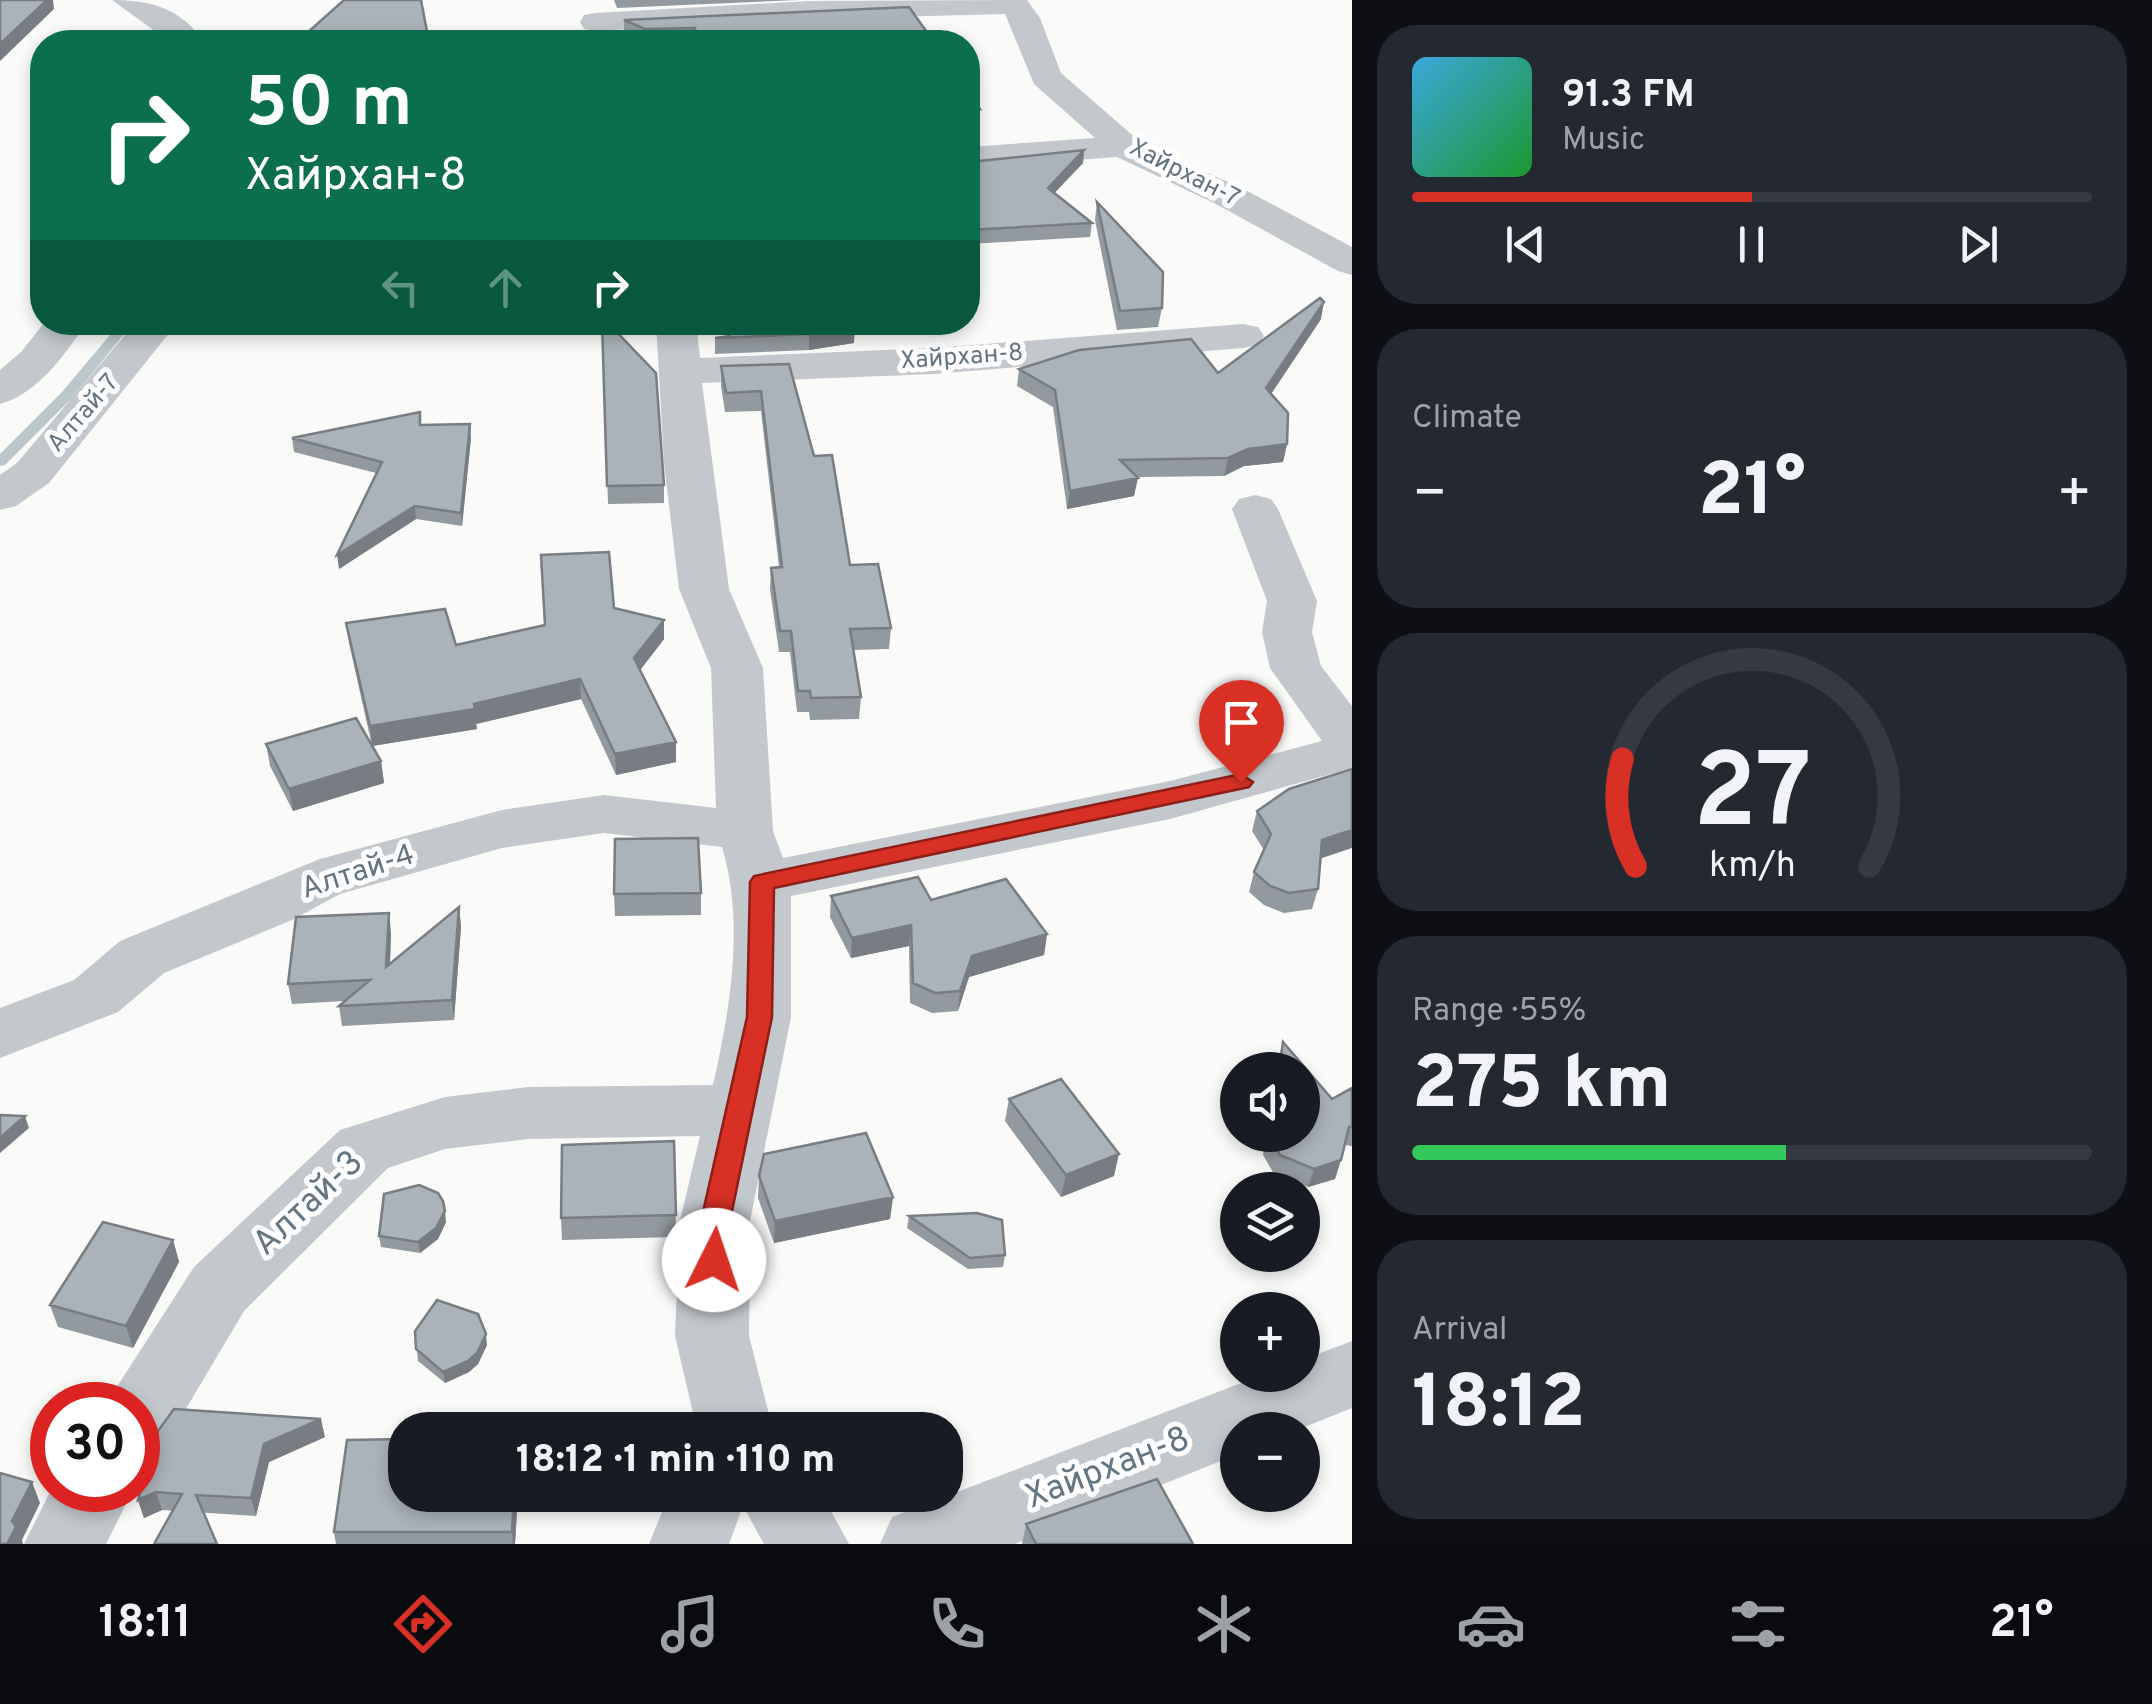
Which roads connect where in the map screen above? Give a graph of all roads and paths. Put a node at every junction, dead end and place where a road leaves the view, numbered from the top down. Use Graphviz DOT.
graph roads {
  1 [pos="127,0"];
  2 [pos="1012,3"];
  3 [pos="594,22"];
  4 [pos="174,30"];
  5 [pos="1125,146"];
  6 [pos="980,157"];
  7 [pos="1352,263"];
  8 [pos="57,335"];
  9 [pos="147,335"];
  10 [pos="677,335"];
  11 [pos="1243,336"];
  12 [pos="680,370"];
  13 [pos="0,391"];
  14 [pos="0,496"];
  15 [pos="1255,509"];
  16 [pos="1352,747"];
  17 [pos="753,856"];
  18 [pos="0,1034"];
  19 [pos="739,1110"];
  20 [pos="1352,1374"];
  21 [pos="160,1385"];
  22 [pos="722,1412"];
  23 [pos="82,1512"];
  24 [pos="702,1512"];
  25 [pos="788,1512"];
  26 [pos="64,1544"];
  27 [pos="690,1544"];
  28 [pos="809,1544"];
  29 [pos="920,1544"];
  1 -- 4 [label="street"];
  2 -- 3 [label="street"];
  2 -- 5 [label="street, Хайрхан-7"];
  5 -- 6 [label="street"];
  5 -- 7 [label="street, Хайрхан-7"];
  8 -- 13 [label="street"];
  9 -- 14 [label="street, Алтай-7"];
  10 -- 12 [label="street"];
  11 -- 12 [label="street, Хайрхан-8"];
  12 -- 17 [label="street"];
  15 -- 16 [label="street"];
  16 -- 17 [label="street"];
  17 -- 18 [label="street, Алтай-4"];
  17 -- 19 [label="street"];
  19 -- 21 [label="street, Алтай-3"];
  19 -- 22 [label="street"];
  20 -- 29 [label="street, Хайрхан-8"];
  23 -- 26 [label="street"];
  24 -- 27 [label="street"];
  25 -- 28 [label="street"];
}
